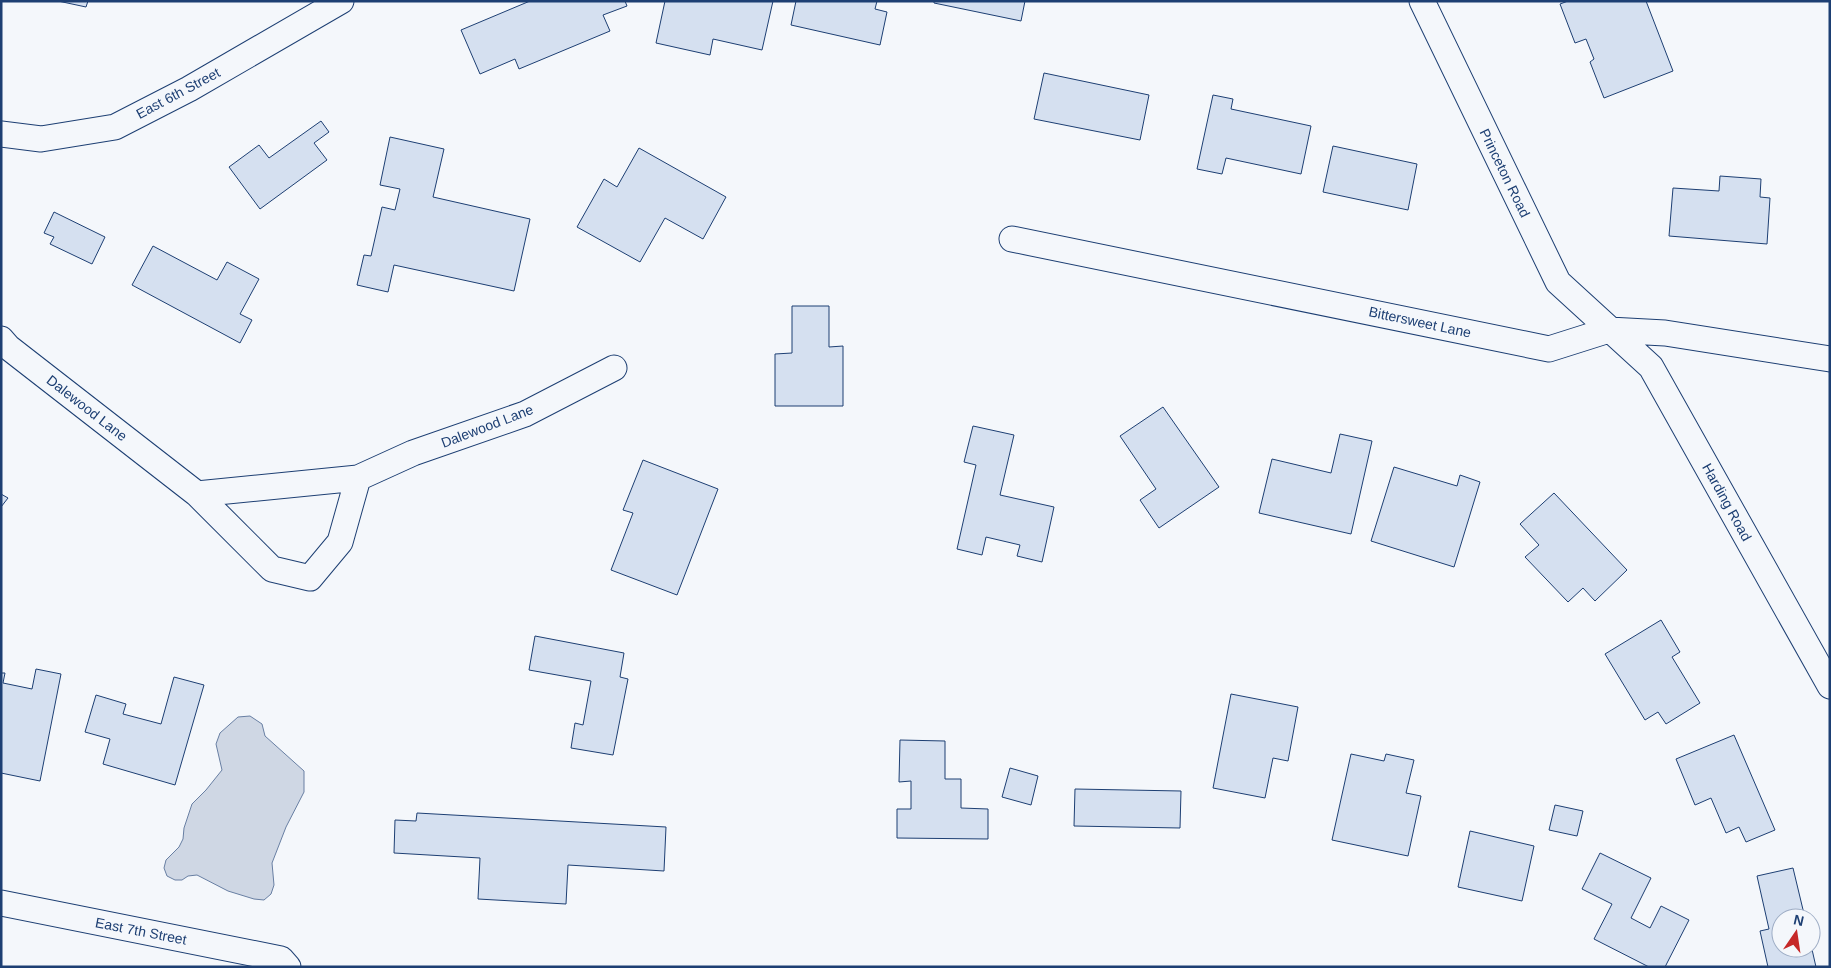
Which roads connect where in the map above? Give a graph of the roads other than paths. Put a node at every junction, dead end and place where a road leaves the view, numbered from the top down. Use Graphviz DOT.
graph roads {
  1 [pos="341,1"];
  2 [pos="1422,1"];
  3 [pos="1,134"];
  4 [pos="1012,239"];
  5 [pos="1609,330"];
  6 [pos="1,339"];
  7 [pos="1830,360"];
  8 [pos="614,368"];
  9 [pos="358,478"];
  10 [pos="197,494"];
  11 [pos="1830,686"];
  12 [pos="1,903"];
  13 [pos="284,963"];
  1 -- 3 [label="street, East 6th Street"];
  2 -- 5 [label="street, Princeton Road"];
  4 -- 5 [label="street, Bittersweet Lane"];
  5 -- 7 [label="street, Bittersweet Lane"];
  5 -- 11 [label="street, Harding Road"];
  6 -- 10 [label="street, Dalewood Lane"];
  8 -- 9 [label="street, Dalewood Lane"];
  9 -- 10 [label="street, Dalewood Lane"];
  9 -- 10 [label="street, Dalewood Lane"];
  12 -- 13 [label="street, East 7th Street"];
}
